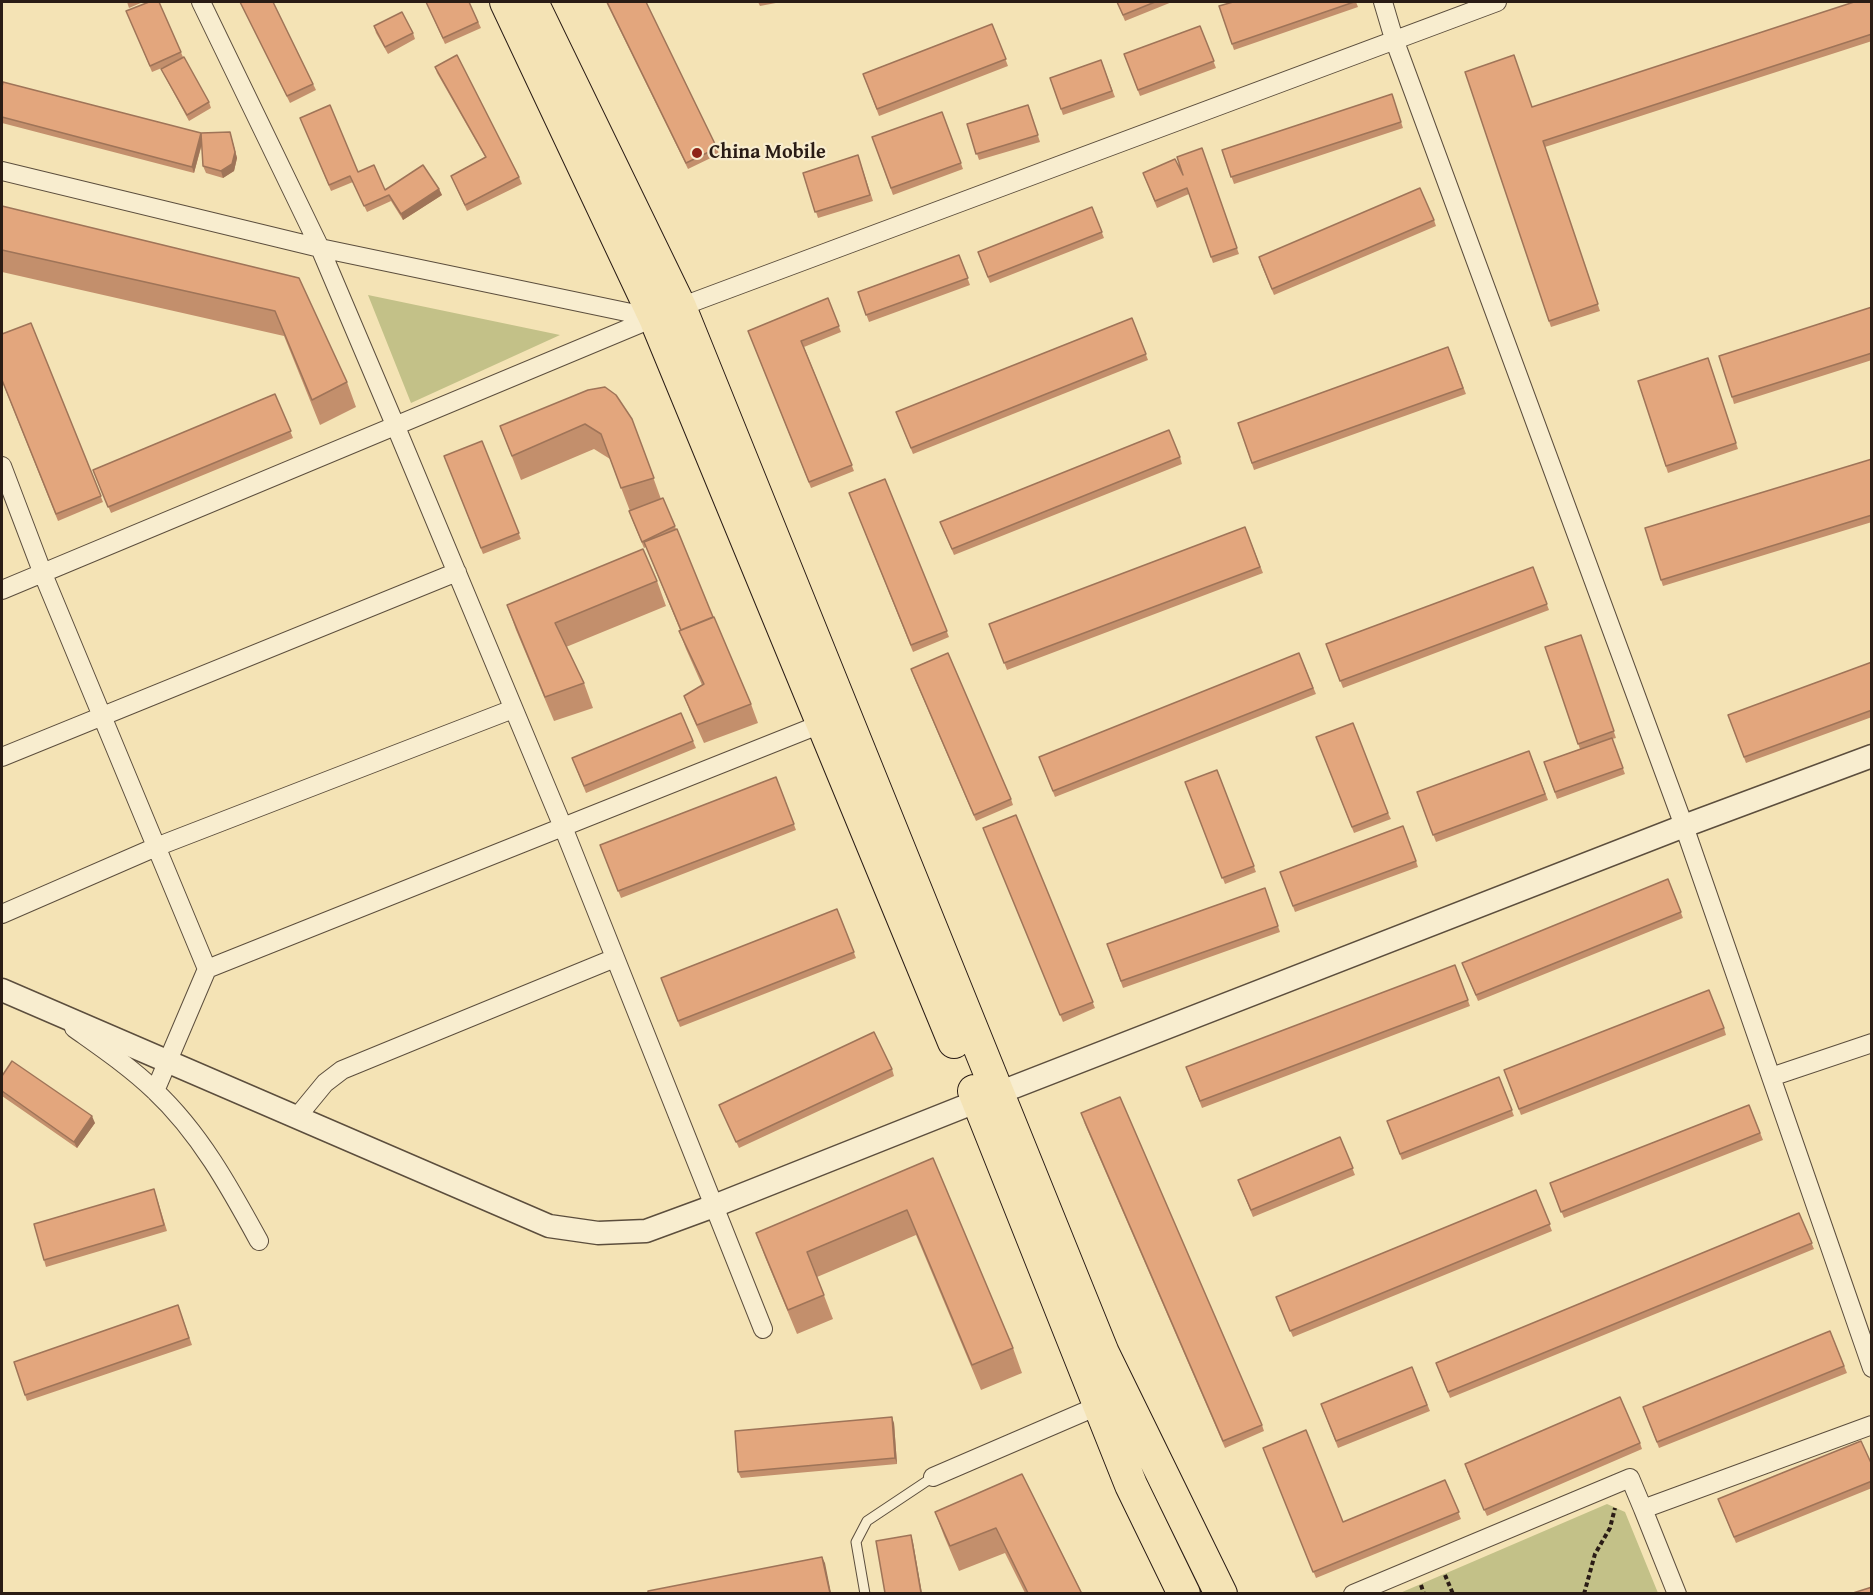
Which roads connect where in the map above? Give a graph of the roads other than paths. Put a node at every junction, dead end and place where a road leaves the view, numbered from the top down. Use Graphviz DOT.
graph roads {
  1 [pos="201,2"];
  2 [pos="506,2"];
  3 [pos="532,2"];
  4 [pos="1383,2"];
  5 [pos="1497,2"];
  6 [pos="1394,39"];
  7 [pos="2,171"];
  8 [pos="320,248"];
  9 [pos="667,313"];
  10 [pos="396,427"];
  11 [pos="2,466"];
  12 [pos="457,572"];
  13 [pos="43,574"];
  14 [pos="2,590"];
  15 [pos="513,709"];
  16 [pos="102,717"];
  17 [pos="833,719"];
  18 [pos="1872,756"];
  19 [pos="2,757"];
  20 [pos="1684,826"];
  21 [pos="563,827"];
  22 [pos="156,847"];
  23 [pos="2,914"];
  24 [pos="615,958"];
  25 [pos="207,969"];
  26 [pos="2,990"];
  27 [pos="55,1013"];
  28 [pos="1872,1043"];
  29 [pos="168,1062"];
  30 [pos="1772,1077"];
  31 [pos="155,1091"];
  32 [pos="988,1098"];
  33 [pos="297,1117"];
  34 [pos="714,1206"];
  35 [pos="259,1241"];
  36 [pos="763,1329"];
  37 [pos="1872,1368"];
  38 [pos="1110,1401"];
  39 [pos="1872,1425"];
  40 [pos="933,1477"];
  41 [pos="1643,1509"];
  42 [pos="865,1593"];
  43 [pos="1184,1593"];
  44 [pos="1221,1593"];
  45 [pos="1353,1593"];
  46 [pos="1677,1593"];
  1 -- 8 [label="street"];
  2 -- 9 [label="highway"];
  3 -- 9 [label="highway"];
  4 -- 6 [label="street"];
  5 -- 6 [label="street"];
  6 -- 9 [label="street"];
  6 -- 20 [label="street"];
  7 -- 8 [label="street"];
  8 -- 9 [label="street"];
  8 -- 10 [label="street"];
  9 -- 10 [label="street"];
  9 -- 17 [label="highway"];
  10 -- 12 [label="street"];
  10 -- 13 [label="street"];
  11 -- 13 [label="street"];
  12 -- 15 [label="street"];
  12 -- 16 [label="street"];
  13 -- 14 [label="street"];
  13 -- 16 [label="street"];
  15 -- 21 [label="street"];
  15 -- 22 [label="street"];
  16 -- 19 [label="street"];
  16 -- 22 [label="street"];
  17 -- 21 [label="street"];
  17 -- 32 [label="highway"];
  18 -- 20 [label="street"];
  20 -- 30 [label="street"];
  20 -- 32 [label="street"];
  21 -- 24 [label="street"];
  21 -- 25 [label="street"];
  22 -- 23 [label="street"];
  22 -- 25 [label="street"];
  24 -- 33 [label="street"];
  24 -- 34 [label="street"];
  25 -- 29 [label="street"];
  26 -- 27 [label="street"];
  27 -- 29 [label="street"];
  27 -- 31 [label="street"];
  28 -- 30 [label="street"];
  29 -- 31 [label="street"];
  29 -- 33 [label="street"];
  30 -- 37 [label="street"];
  31 -- 35 [label="street"];
  32 -- 34 [label="street"];
  32 -- 38 [label="highway"];
  33 -- 34 [label="street"];
  34 -- 36 [label="street"];
  38 -- 40 [label="street"];
  38 -- 43 [label="highway"];
  38 -- 44 [label="highway"];
  39 -- 41 [label="street"];
  40 -- 42 [label="lane"];
  41 -- 45 [label="street"];
  41 -- 46 [label="street"];
}
